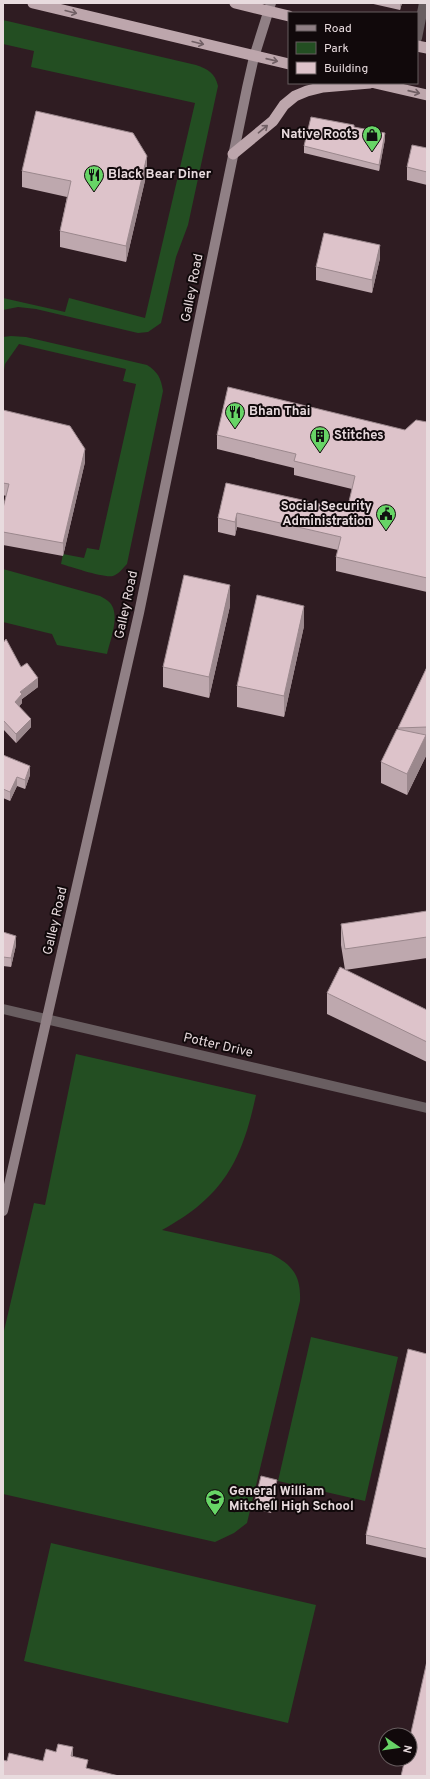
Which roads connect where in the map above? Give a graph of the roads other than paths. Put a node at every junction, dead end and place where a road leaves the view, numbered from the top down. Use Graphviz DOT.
graph roads {
  1 [pos="33,3"];
  2 [pos="235,3"];
  3 [pos="424,3"];
  4 [pos="270,7"];
  5 [pos="288,16"];
  6 [pos="418,33"];
  7 [pos="254,57"];
  8 [pos="288,64"];
  9 [pos="358,84"];
  10 [pos="379,84"];
  11 [pos="427,95"];
  12 [pos="233,154"];
  13 [pos="3,1009"];
  14 [pos="46,1019"];
  15 [pos="427,1108"];
  16 [pos="3,1211"];
  1 -- 7 [label="highway, one-way"];
  2 -- 4 [label="highway"];
  3 -- 6 [label="street"];
  4 -- 5 [label="highway"];
  4 -- 7 [label="main road, Galley Road"];
  7 -- 8 [label="highway, one-way"];
  7 -- 12 [label="main road, Galley Road"];
  12 -- 9 [label="highway, one-way"];
  10 -- 11 [label="highway, one-way"];
  12 -- 14 [label="main road, Galley Road"];
  13 -- 14 [label="street, Potter Drive"];
  14 -- 15 [label="street, Potter Drive"];
  14 -- 16 [label="main road, Galley Road"];
}
